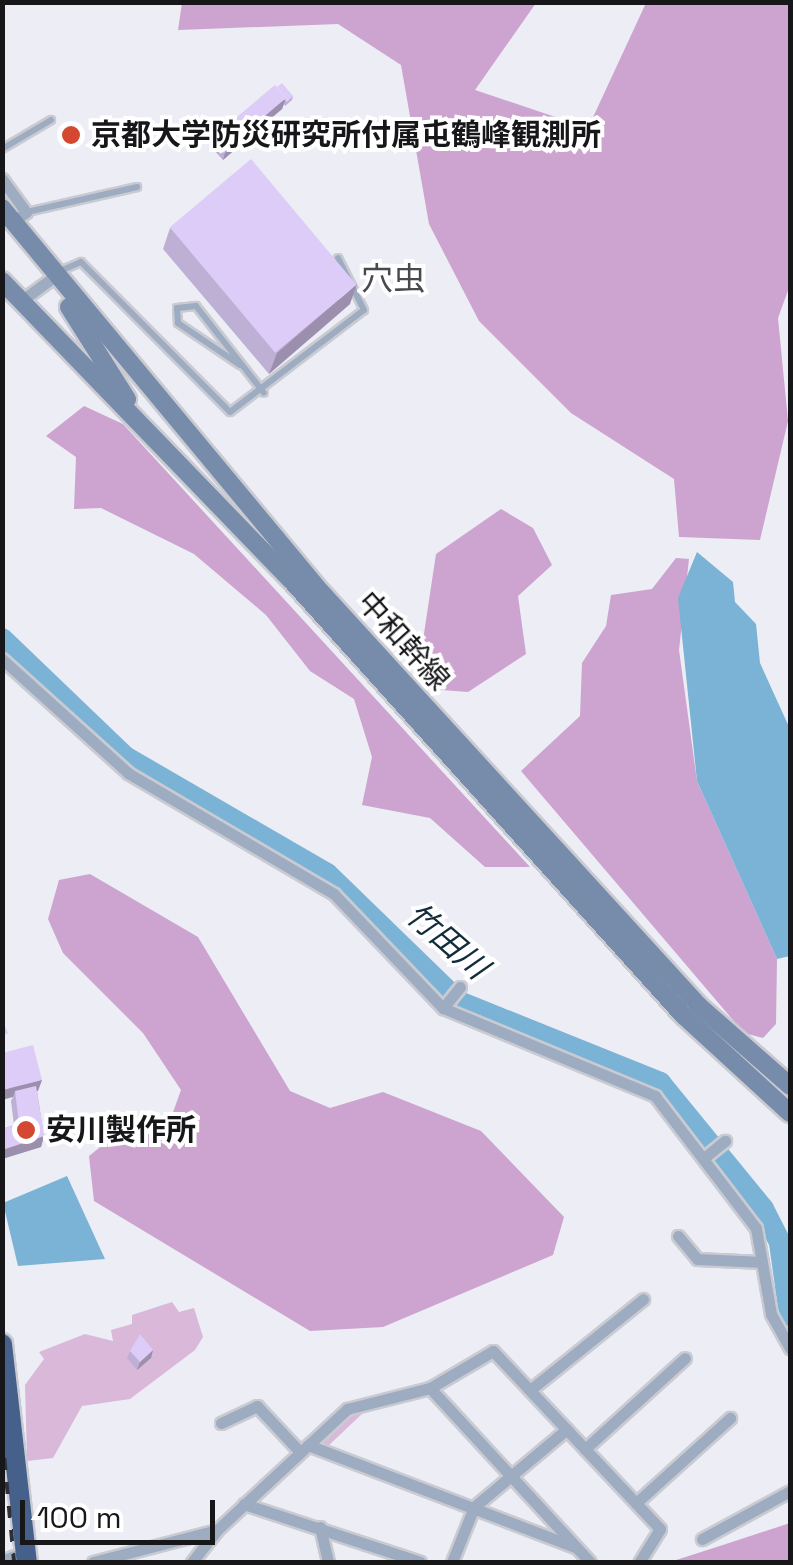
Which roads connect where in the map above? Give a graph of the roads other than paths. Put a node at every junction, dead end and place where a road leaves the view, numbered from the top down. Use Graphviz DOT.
graph roads {
  1 [pos="52,120"];
  2 [pos="2,149"];
  3 [pos="2,179"];
  4 [pos="138,187"];
  5 [pos="14,214"];
  6 [pos="338,258"];
  7 [pos="55,276"];
  8 [pos="2,281"];
  9 [pos="21,301"];
  10 [pos="240,365"];
  11 [pos="264,393"];
  12 [pos="142,426"];
  13 [pos="2,658"];
  14 [pos="460,988"];
  15 [pos="443,1008"];
  16 [pos="790,1086"];
  17 [pos="790,1113"];
  18 [pos="725,1140"];
  19 [pos="705,1157"];
  20 [pos="678,1236"];
  21 [pos="762,1262"];
  22 [pos="643,1299"];
  23 [pos="2,1344"];
  24 [pos="790,1348"];
  25 [pos="685,1358"];
  26 [pos="430,1388"];
  27 [pos="530,1390"];
  28 [pos="730,1418"];
  29 [pos="222,1423"];
  30 [pos="566,1430"];
  31 [pos="304,1448"];
  32 [pos="585,1449"];
  33 [pos="510,1476"];
  34 [pos="790,1491"];
  35 [pos="636,1503"];
  36 [pos="244,1504"];
  37 [pos="474,1506"];
  38 [pos="320,1527"];
  39 [pos="217,1530"];
  40 [pos="702,1539"];
  41 [pos="575,1548"];
  42 [pos="26,1557"];
  43 [pos="2,1561"];
  44 [pos="93,1562"];
  45 [pos="192,1562"];
  46 [pos="328,1562"];
  47 [pos="420,1562"];
  48 [pos="452,1562"];
  49 [pos="590,1562"];
  50 [pos="639,1562"];
  1 -- 2 [label="lane"];
  3 -- 5 [label="street"];
  4 -- 5 [label="lane"];
  5 -- 7 [label="main road, 中和幹線"];
  6 -- 11 [label="lane"];
  7 -- 9 [label="street"];
  7 -- 11 [label="lane"];
  7 -- 12 [label="main road"];
  7 -- 16 [label="main road, 中和幹線"];
  8 -- 9 [label="main road, 中和幹線"];
  9 -- 12 [label="main road, 中和幹線"];
  10 -- 10 [label="lane"];
  10 -- 11 [label="lane"];
  12 -- 17 [label="main road, 中和幹線"];
  13 -- 15 [label="street"];
  14 -- 15 [label="street"];
  15 -- 19 [label="street"];
  18 -- 19 [label="street"];
  19 -- 21 [label="street"];
  20 -- 21 [label="street"];
  21 -- 24 [label="street"];
  22 -- 27 [label="street"];
  23 -- 42 [label="highway"];
  25 -- 32 [label="street"];
  26 -- 27 [label="street"];
  26 -- 31 [label="street"];
  26 -- 33 [label="street"];
  27 -- 30 [label="street"];
  28 -- 35 [label="street"];
  29 -- 31 [label="street"];
  30 -- 32 [label="street"];
  30 -- 33 [label="street"];
  31 -- 36 [label="street"];
  31 -- 37 [label="street"];
  32 -- 35 [label="street"];
  33 -- 37 [label="street"];
  33 -- 41 [label="street"];
  34 -- 40 [label="street"];
  35 -- 50 [label="street"];
  36 -- 38 [label="street"];
  36 -- 39 [label="street"];
  37 -- 41 [label="street"];
  37 -- 48 [label="street"];
  38 -- 46 [label="street"];
  38 -- 47 [label="street"];
  39 -- 44 [label="street"];
  39 -- 45 [label="street"];
  41 -- 49 [label="street"];
  42 -- 43 [label="street"];
}
